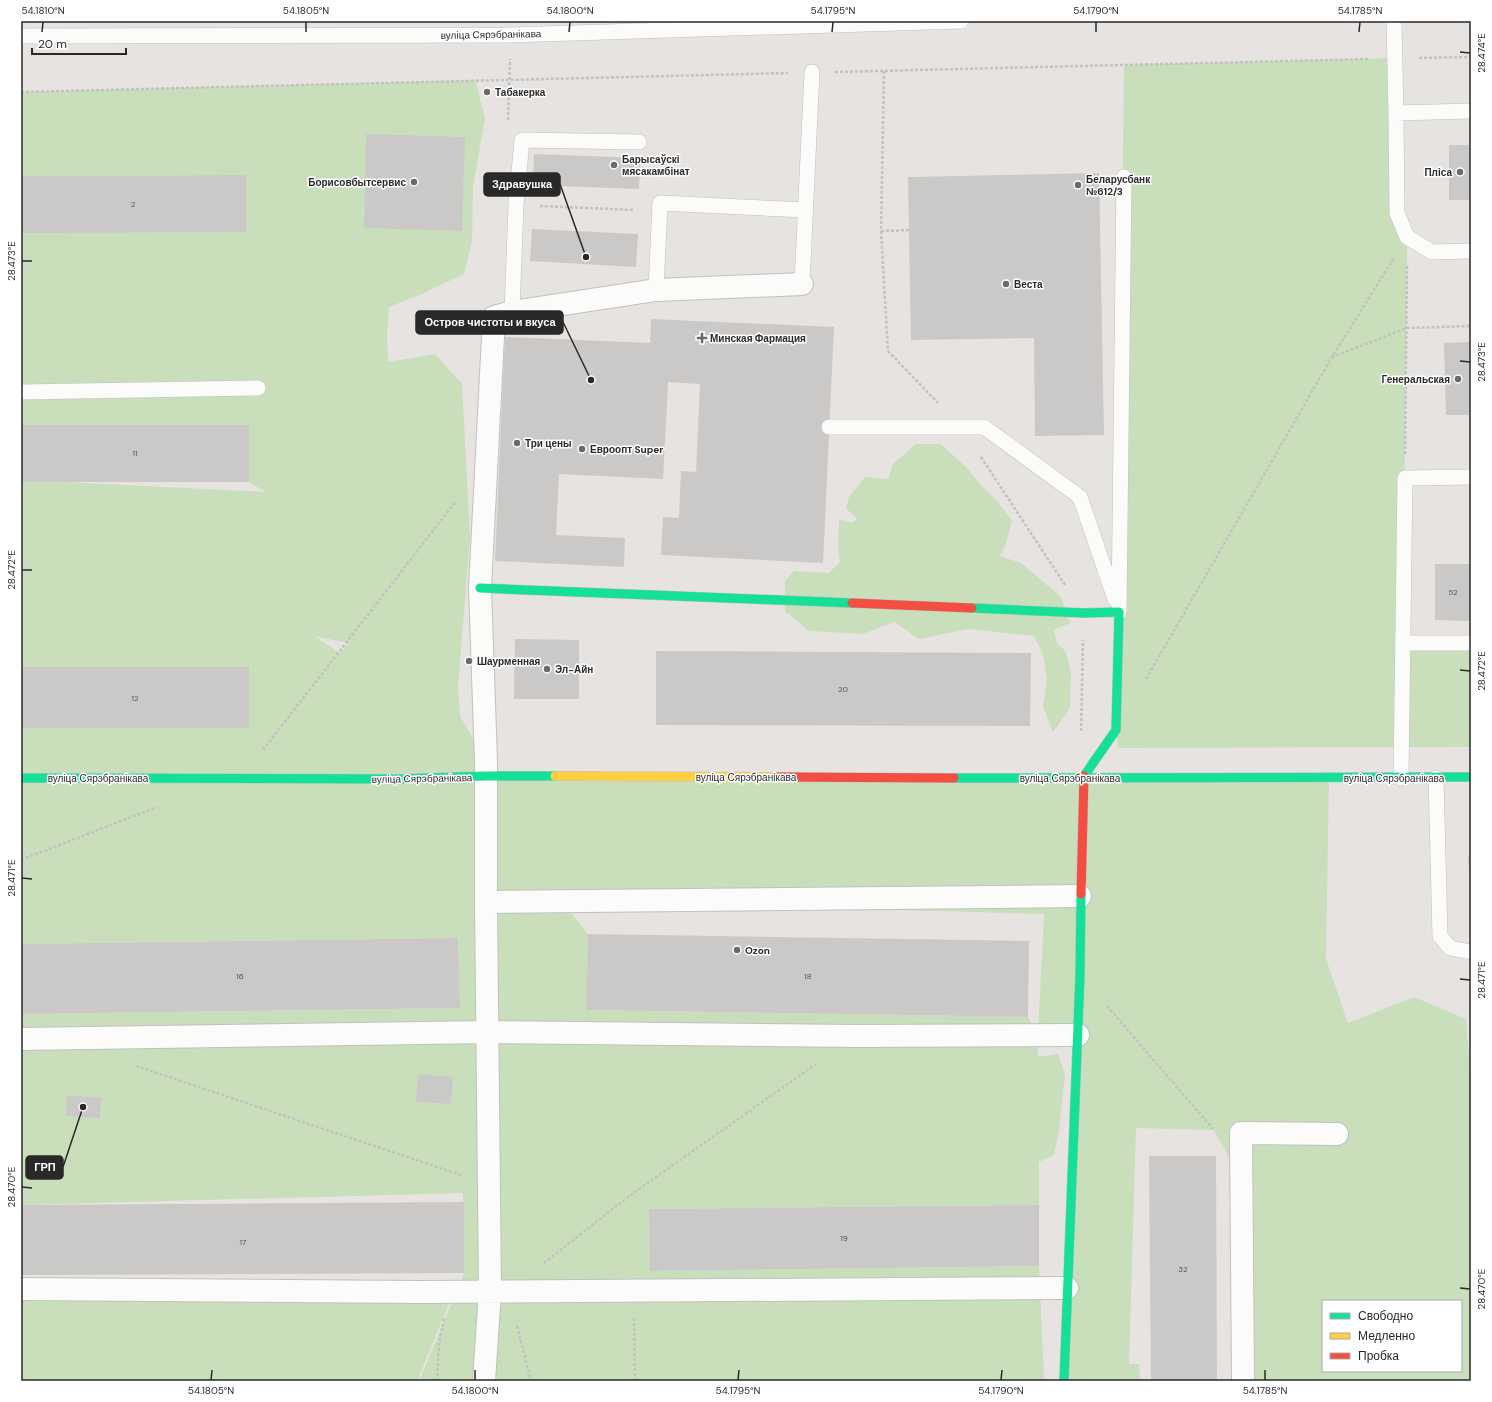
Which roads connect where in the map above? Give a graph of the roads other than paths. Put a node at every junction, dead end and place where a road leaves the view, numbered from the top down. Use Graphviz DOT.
graph roads {
  1 [pos="961,21"];
  2 [pos="1394,21"];
  3 [pos="510,28"];
  4 [pos="21,36"];
  5 [pos="812,72"];
  6 [pos="1471,111"];
  7 [pos="1396,113"];
  8 [pos="639,142"];
  9 [pos="1124,177"];
  10 [pos="805,210"];
  11 [pos="1471,252"];
  12 [pos="802,284"];
  13 [pos="656,290"];
  14 [pos="512,312"];
  15 [pos="258,388"];
  16 [pos="21,392"];
  17 [pos="829,427"];
  18 [pos="1471,477"];
  19 [pos="480,588"];
  20 [pos="1119,612"];
  21 [pos="1402,643"];
  22 [pos="1471,643"];
  23 [pos="485,776"];
  24 [pos="1471,777"];
  25 [pos="21,778"];
  26 [pos="1081,778"];
  27 [pos="1402,778"];
  28 [pos="1436,778"];
  29 [pos="1080,896"];
  30 [pos="486,902"];
  31 [pos="1471,952"];
  32 [pos="488,1032"];
  33 [pos="1078,1035"];
  34 [pos="21,1039"];
  35 [pos="1337,1134"];
  36 [pos="21,1288"];
  37 [pos="1067,1288"];
  38 [pos="499,1292"];
  39 [pos="484,1381"];
  40 [pos="1064,1381"];
  41 [pos="1243,1381"];
  1 -- 3 [label="lane, вуліца Сярэбранікава"];
  2 -- 7 [label="lane"];
  3 -- 4 [label="lane, вуліца Сярэбранікава"];
  5 -- 10 [label="lane"];
  6 -- 7 [label="lane"];
  7 -- 11 [label="lane"];
  8 -- 14 [label="lane"];
  9 -- 20 [label="lane"];
  10 -- 12 [label="lane"];
  10 -- 13 [label="lane"];
  12 -- 13 [label="street"];
  13 -- 14 [label="street"];
  14 -- 19 [label="street"];
  15 -- 16 [label="lane"];
  17 -- 20 [label="lane"];
  18 -- 21 [label="lane"];
  19 -- 20 [label="street"];
  19 -- 23 [label="street"];
  20 -- 26 [label="street"];
  21 -- 22 [label="lane"];
  21 -- 27 [label="lane"];
  23 -- 25 [label="street, вуліца Сярэбранікава"];
  23 -- 26 [label="street, вуліца Сярэбранікава"];
  23 -- 30 [label="street"];
  24 -- 28 [label="street, вуліца Сярэбранікава"];
  26 -- 27 [label="street, вуліца Сярэбранікава"];
  26 -- 29 [label="street"];
  27 -- 28 [label="street, вуліца Сярэбранікава"];
  28 -- 31 [label="lane"];
  29 -- 30 [label="street"];
  29 -- 33 [label="street"];
  30 -- 32 [label="street"];
  32 -- 33 [label="street"];
  32 -- 34 [label="street"];
  32 -- 38 [label="street"];
  33 -- 37 [label="street"];
  35 -- 41 [label="street"];
  36 -- 38 [label="street"];
  37 -- 38 [label="street"];
  37 -- 40 [label="street"];
  38 -- 39 [label="street"];
}
